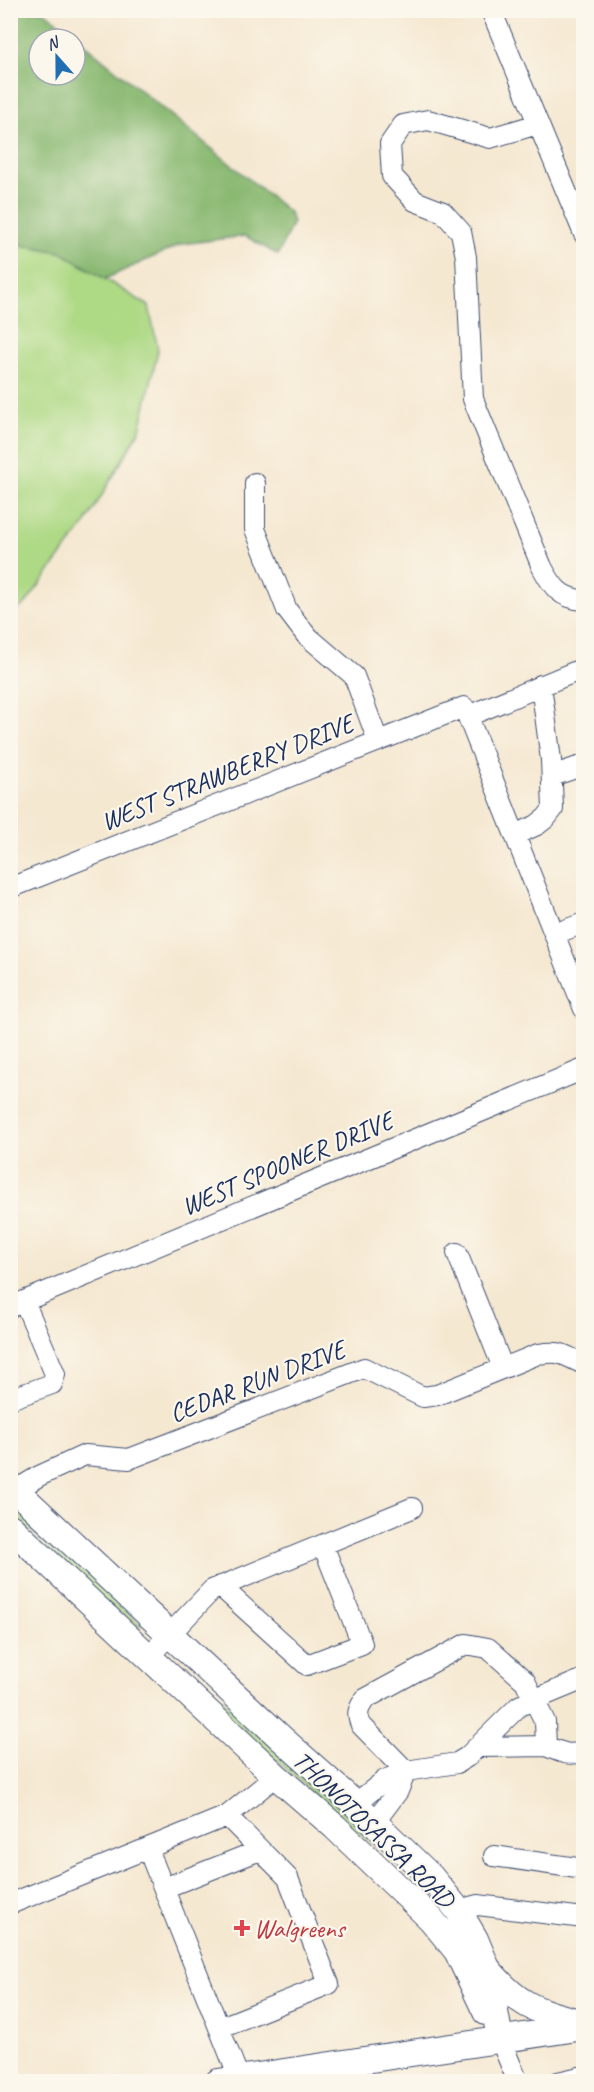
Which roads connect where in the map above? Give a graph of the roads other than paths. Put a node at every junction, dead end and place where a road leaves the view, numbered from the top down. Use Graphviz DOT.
graph roads {
  1 [pos="490,10"];
  2 [pos="538,124"];
  3 [pos="584,234"];
  4 [pos="255,483"];
  5 [pos="584,600"];
  6 [pos="584,668"];
  7 [pos="541,685"];
  8 [pos="466,711"];
  9 [pos="378,741"];
  10 [pos="584,765"];
  11 [pos="552,776"];
  12 [pos="515,835"];
  13 [pos="10,888"];
  14 [pos="584,923"];
  15 [pos="554,934"];
  16 [pos="584,1009"];
  17 [pos="584,1069"];
  18 [pos="457,1253"];
  19 [pos="17,1304"];
  20 [pos="584,1364"];
  21 [pos="503,1368"];
  22 [pos="10,1399"];
  23 [pos="14,1488"];
  24 [pos="412,1508"];
  25 [pos="10,1527"];
  26 [pos="323,1545"];
  27 [pos="220,1586"];
  28 [pos="171,1633"];
  29 [pos="149,1656"];
  30 [pos="584,1679"];
  31 [pos="535,1699"];
  32 [pos="546,1746"];
  33 [pos="478,1747"];
  34 [pos="584,1751"];
  35 [pos="406,1771"];
  36 [pos="276,1776"];
  37 [pos="355,1804"];
  38 [pos="227,1816"];
  39 [pos="374,1823"];
  40 [pos="148,1849"];
  41 [pos="261,1850"];
  42 [pos="494,1856"];
  43 [pos="584,1869"];
  44 [pos="164,1888"];
  45 [pos="399,1888"];
  46 [pos="10,1904"];
  47 [pos="458,1910"];
  48 [pos="584,1918"];
  49 [pos="456,1951"];
  50 [pos="487,1968"];
  51 [pos="584,2025"];
  52 [pos="219,2028"];
  53 [pos="500,2039"];
  54 [pos="584,2076"];
  55 [pos="228,2080"];
  56 [pos="518,2082"];
  57 [pos="558,2082"];
  1 -- 2 [label="street"];
  2 -- 3 [label="street"];
  2 -- 5 [label="street"];
  4 -- 9 [label="street"];
  6 -- 7 [label="street, WEST STRAWBERRY DRIVE"];
  7 -- 8 [label="street, WEST STRAWBERRY DRIVE"];
  7 -- 11 [label="street"];
  8 -- 9 [label="street, WEST STRAWBERRY DRIVE"];
  8 -- 12 [label="street"];
  9 -- 13 [label="street, WEST STRAWBERRY DRIVE"];
  10 -- 11 [label="street"];
  11 -- 12 [label="street"];
  12 -- 15 [label="street"];
  14 -- 15 [label="street"];
  15 -- 16 [label="street"];
  17 -- 19 [label="street, WEST SPOONER DRIVE"];
  18 -- 21 [label="street"];
  19 -- 22 [label="street"];
  20 -- 21 [label="street, CEDAR RUN DRIVE"];
  21 -- 23 [label="street, CEDAR RUN DRIVE"];
  23 -- 28 [label="main road, THONOTOSASSA ROAD"];
  24 -- 26 [label="street"];
  25 -- 29 [label="main road, THONOTOSASSA ROAD"];
  26 -- 27 [label="street"];
  26 -- 27 [label="street"];
  27 -- 28 [label="street"];
  28 -- 29 [label="street"];
  28 -- 37 [label="main road, THONOTOSASSA ROAD"];
  29 -- 36 [label="main road, THONOTOSASSA ROAD"];
  30 -- 31 [label="street"];
  31 -- 32 [label="street"];
  31 -- 33 [label="street"];
  31 -- 35 [label="street"];
  32 -- 33 [label="street"];
  32 -- 34 [label="street"];
  33 -- 35 [label="street"];
  35 -- 37 [label="street"];
  35 -- 39 [label="street"];
  36 -- 38 [label="street"];
  36 -- 45 [label="main road, THONOTOSASSA ROAD"];
  37 -- 39 [label="main road, THONOTOSASSA ROAD"];
  38 -- 40 [label="street"];
  38 -- 41 [label="street"];
  39 -- 47 [label="main road, THONOTOSASSA ROAD"];
  40 -- 44 [label="street"];
  40 -- 46 [label="street"];
  41 -- 44 [label="street"];
  41 -- 52 [label="street"];
  42 -- 43 [label="street"];
  44 -- 52 [label="street"];
  45 -- 47 [label="main road"];
  45 -- 49 [label="main road, THONOTOSASSA ROAD"];
  47 -- 48 [label="street"];
  47 -- 49 [label="main road"];
  47 -- 50 [label="main road, THONOTOSASSA ROAD"];
  49 -- 53 [label="main road, THONOTOSASSA ROAD"];
  50 -- 51 [label="main road"];
  50 -- 53 [label="main road, THONOTOSASSA ROAD"];
  51 -- 53 [label="main road"];
  52 -- 55 [label="street"];
  53 -- 55 [label="main road"];
  53 -- 56 [label="street"];
  54 -- 57 [label="street"];
}
